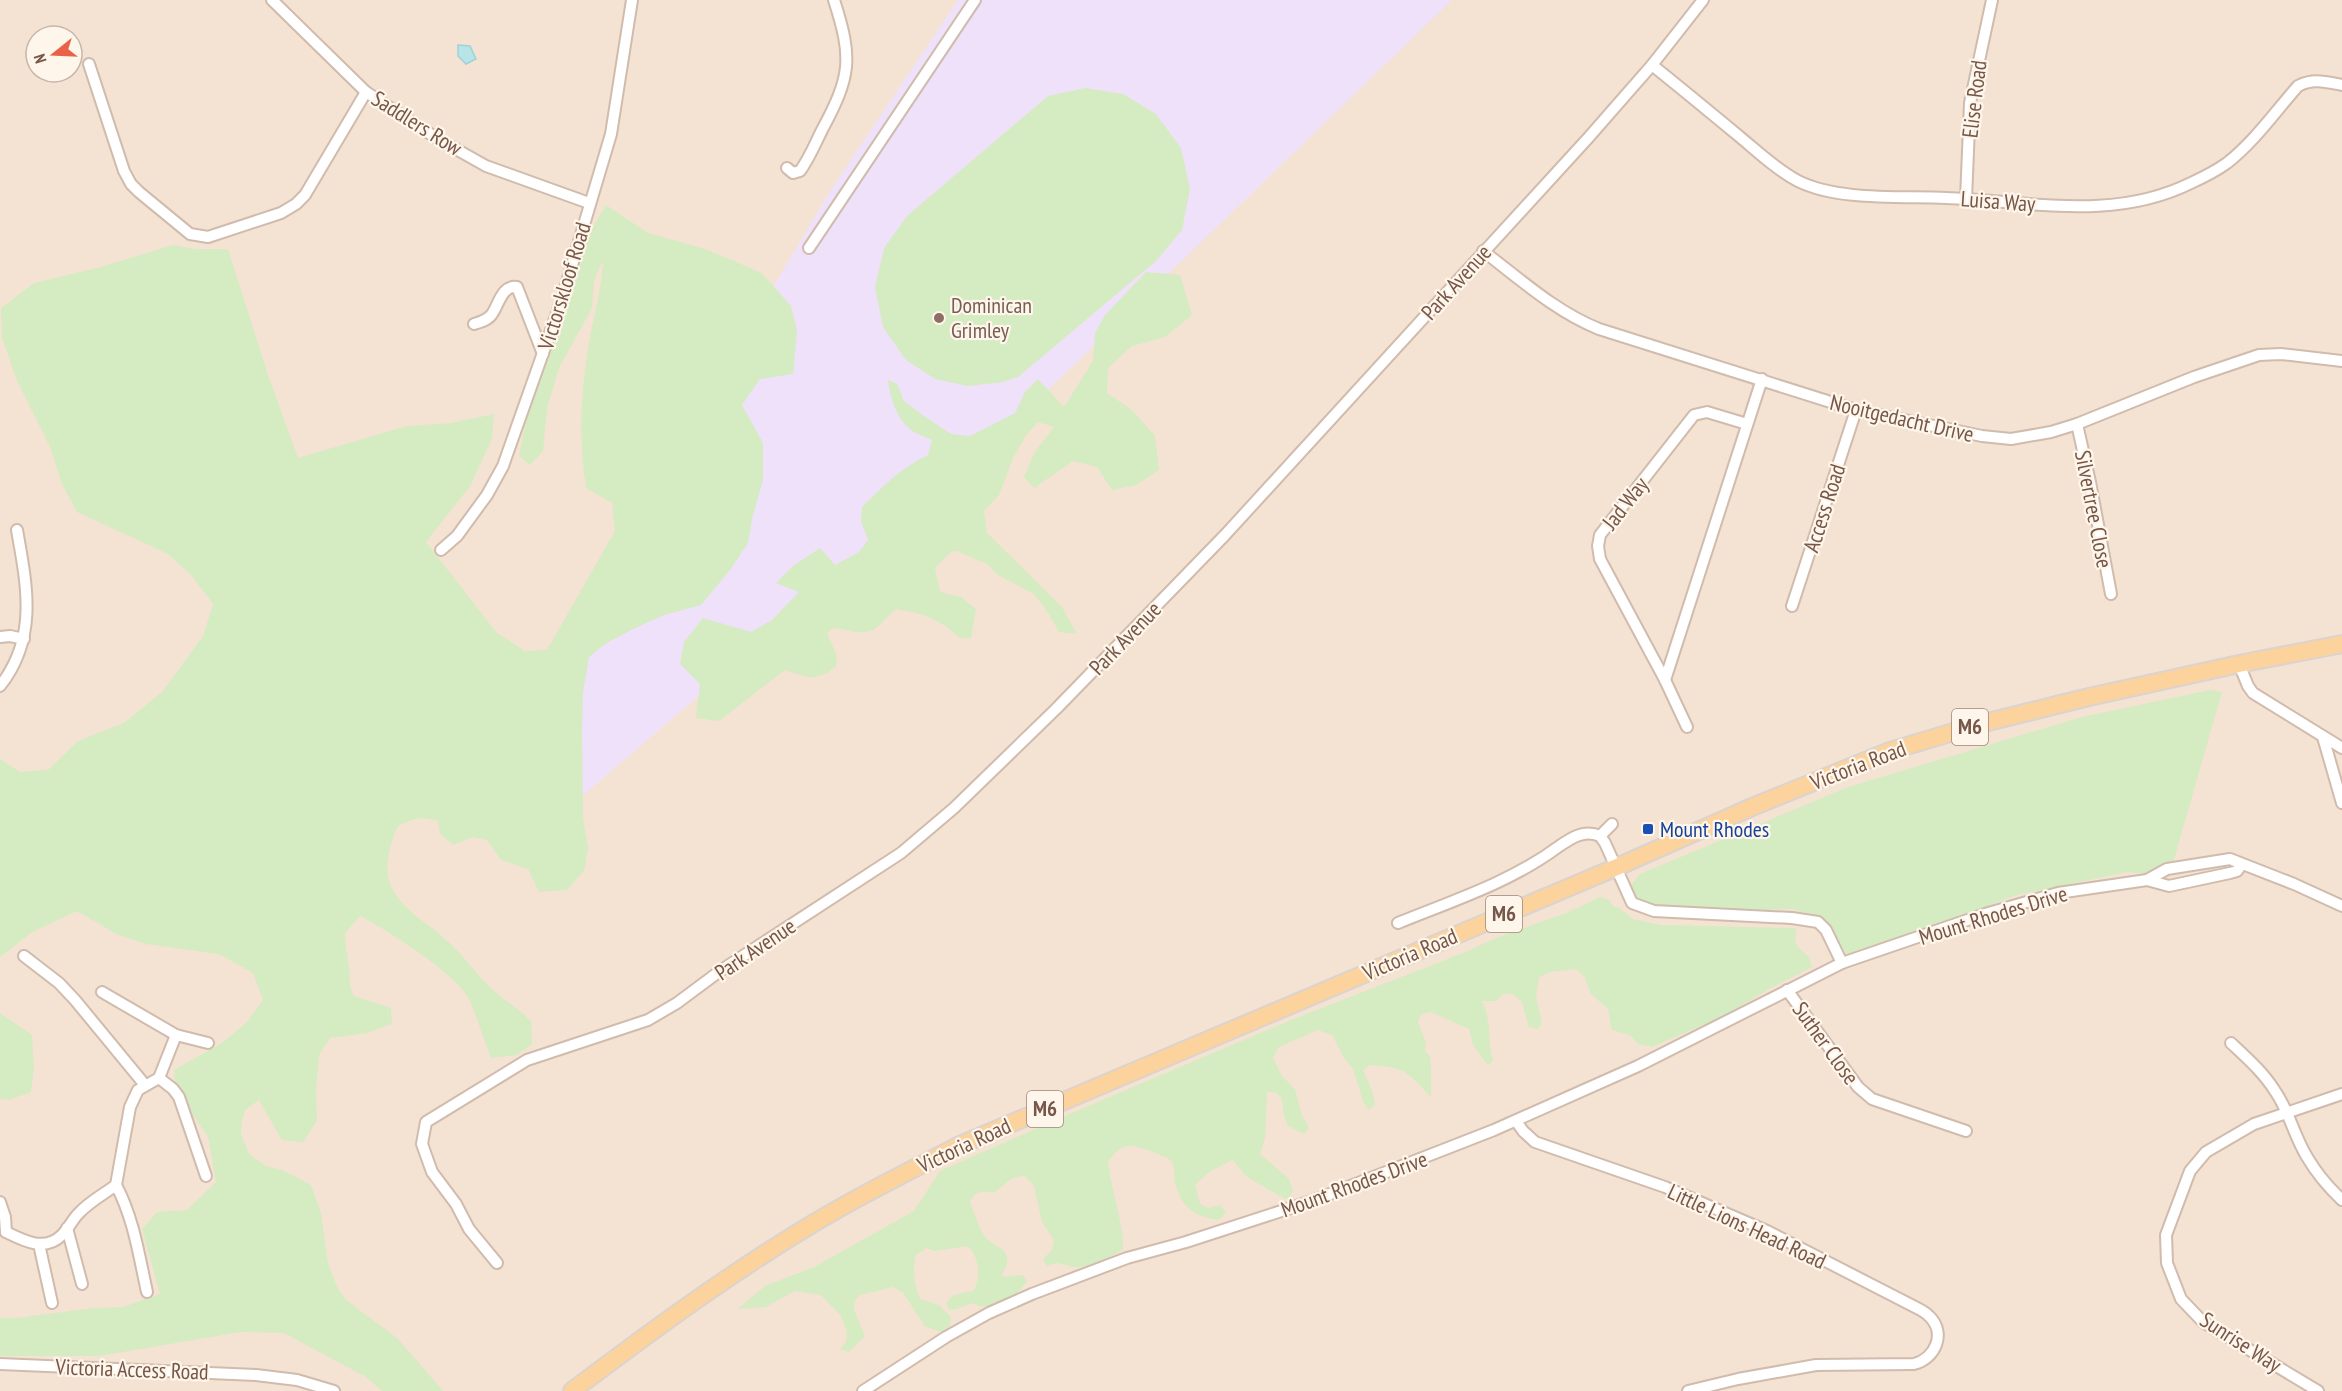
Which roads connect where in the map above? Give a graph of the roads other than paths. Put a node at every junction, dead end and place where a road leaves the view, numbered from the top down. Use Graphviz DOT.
graph roads {
  1 [pos="272,0"];
  2 [pos="632,0"];
  3 [pos="834,0"];
  4 [pos="975,0"];
  5 [pos="1703,0"];
  6 [pos="1992,0"];
  7 [pos="89,64"];
  8 [pos="1652,65"];
  9 [pos="2342,85"];
  10 [pos="366,92"];
  11 [pos="787,168"];
  12 [pos="1966,199"];
  13 [pos="589,203"];
  14 [pos="809,248"];
  15 [pos="1483,251"];
  16 [pos="474,324"];
  17 [pos="543,354"];
  18 [pos="2342,361"];
  19 [pos="1762,379"];
  20 [pos="1856,410"];
  21 [pos="1747,424"];
  22 [pos="2077,424"];
  23 [pos="17,530"];
  24 [pos="441,550"];
  25 [pos="2111,594"];
  26 [pos="1792,606"];
  27 [pos="0,637"];
  28 [pos="24,639"];
  29 [pos="2342,644"];
  30 [pos="2239,664"];
  31 [pos="1665,680"];
  32 [pos="0,686"];
  33 [pos="1687,727"];
  34 [pos="2323,737"];
  35 [pos="2342,748"];
  36 [pos="2342,803"];
  37 [pos="1612,824"];
  38 [pos="1600,836"];
  39 [pos="2241,865"];
  40 [pos="1617,867"];
  41 [pos="2147,880"];
  42 [pos="2342,906"];
  43 [pos="1398,923"];
  44 [pos="24,956"];
  45 [pos="1842,963"];
  46 [pos="1787,990"];
  47 [pos="102,992"];
  48 [pos="176,1035"];
  49 [pos="208,1043"];
  50 [pos="2231,1043"];
  51 [pos="159,1078"];
  52 [pos="145,1085"];
  53 [pos="2342,1094"];
  54 [pos="2287,1112"];
  55 [pos="1516,1121"];
  56 [pos="1966,1131"];
  57 [pos="207,1176"];
  58 [pos="116,1185"];
  59 [pos="2342,1200"];
  60 [pos="0,1202"];
  61 [pos="68,1228"];
  62 [pos="3,1232"];
  63 [pos="39,1244"];
  64 [pos="498,1263"];
  65 [pos="82,1284"];
  66 [pos="147,1292"];
  67 [pos="52,1303"];
  68 [pos="0,1364"];
  69 [pos="334,1391"];
  70 [pos="572,1391"];
  71 [pos="863,1391"];
  72 [pos="1688,1391"];
  73 [pos="2318,1391"];
  1 -- 10 [label="street, Saddlers Row"];
  2 -- 13 [label="street, Victorskloof Road"];
  3 -- 11 [label="street"];
  4 -- 14 [label="street"];
  5 -- 8 [label="street, Park Avenue"];
  6 -- 12 [label="street, Elise Road"];
  7 -- 10 [label="street"];
  8 -- 12 [label="street, Luisa Way"];
  8 -- 15 [label="street, Park Avenue"];
  9 -- 12 [label="street, Luisa Way"];
  10 -- 13 [label="street, Saddlers Row"];
  13 -- 17 [label="street, Victorskloof Road"];
  15 -- 19 [label="street, Nooitgedacht Drive"];
  15 -- 64 [label="street, Park Avenue"];
  16 -- 17 [label="street"];
  17 -- 24 [label="street, Victorskloof Road"];
  18 -- 22 [label="street, Nooitgedacht Drive"];
  19 -- 20 [label="street, Nooitgedacht Drive"];
  19 -- 21 [label="street"];
  20 -- 22 [label="street, Nooitgedacht Drive"];
  20 -- 26 [label="street, Access Road"];
  21 -- 31 [label="street"];
  21 -- 31 [label="street, Jad Way"];
  22 -- 25 [label="street, Silvertree Close"];
  23 -- 28 [label="street"];
  27 -- 28 [label="street"];
  28 -- 32 [label="street"];
  29 -- 30 [label="main road, Victoria Road / M6"];
  30 -- 34 [label="street"];
  30 -- 40 [label="main road, Victoria Road / M6"];
  31 -- 33 [label="street, Jad Way"];
  34 -- 35 [label="street"];
  34 -- 36 [label="street"];
  37 -- 38 [label="street"];
  38 -- 40 [label="street"];
  38 -- 43 [label="street"];
  39 -- 41 [label="street"];
  39 -- 41 [label="street"];
  39 -- 42 [label="street"];
  40 -- 45 [label="street"];
  40 -- 70 [label="main road, Victoria Road / M6"];
  41 -- 45 [label="street, Mount Rhodes Drive"];
  44 -- 52 [label="street"];
  45 -- 46 [label="street, Mount Rhodes Drive"];
  46 -- 55 [label="street, Mount Rhodes Drive"];
  46 -- 56 [label="street, Suther Close"];
  47 -- 48 [label="street"];
  48 -- 49 [label="street"];
  48 -- 51 [label="street"];
  50 -- 54 [label="street"];
  51 -- 52 [label="street"];
  51 -- 57 [label="street"];
  52 -- 58 [label="street"];
  53 -- 54 [label="street, Sunrise Way"];
  54 -- 59 [label="street"];
  54 -- 73 [label="street, Sunrise Way"];
  55 -- 71 [label="street, Mount Rhodes Drive"];
  55 -- 72 [label="street, Little Lions Head Road"];
  58 -- 61 [label="street"];
  58 -- 66 [label="street"];
  60 -- 62 [label="street"];
  61 -- 63 [label="street"];
  61 -- 65 [label="street"];
  62 -- 63 [label="street"];
  63 -- 67 [label="street"];
  68 -- 69 [label="street, Victoria Access Road"];
}
